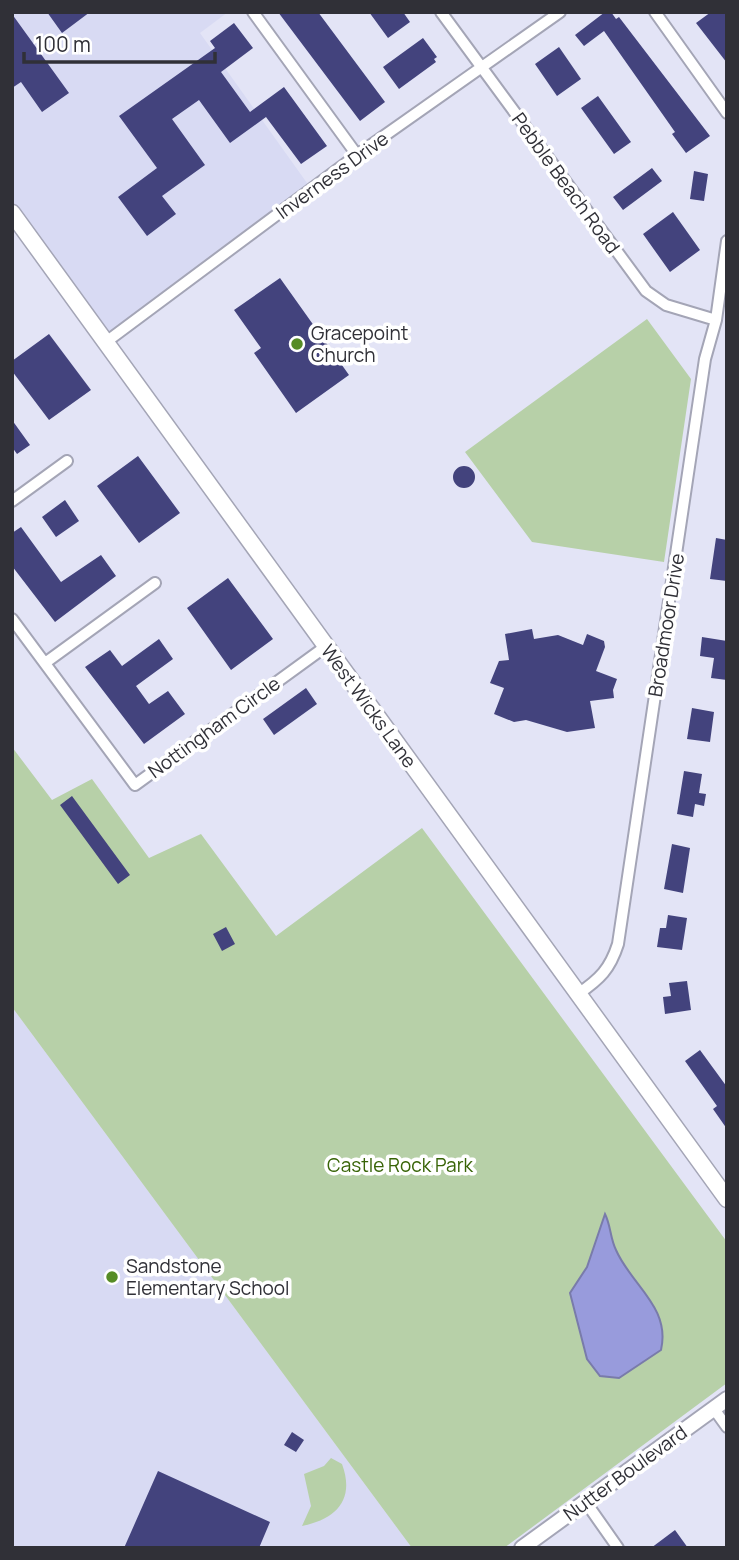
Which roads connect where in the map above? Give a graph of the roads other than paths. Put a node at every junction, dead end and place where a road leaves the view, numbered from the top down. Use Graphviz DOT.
graph roads {
  1 [pos="253,12"];
  2 [pos="441,12"];
  3 [pos="560,12"];
  4 [pos="655,12"];
  5 [pos="482,69"];
  6 [pos="727,114"];
  7 [pos="357,155"];
  8 [pos="12,213"];
  9 [pos="727,241"];
  10 [pos="716,320"];
  11 [pos="106,342"];
  12 [pos="67,461"];
  13 [pos="12,501"];
  14 [pos="155,583"];
  15 [pos="12,619"];
  16 [pos="325,647"];
  17 [pos="45,663"];
  18 [pos="578,993"];
  19 [pos="727,1199"];
  20 [pos="727,1399"];
  21 [pos="714,1409"];
  22 [pos="727,1427"];
  23 [pos="585,1501"];
  24 [pos="523,1548"];
  25 [pos="618,1548"];
  1 -- 7 [label="street"];
  2 -- 5 [label="street, Pebble Beach Road"];
  3 -- 5 [label="street, Inverness Drive"];
  4 -- 6 [label="street"];
  5 -- 7 [label="street, Inverness Drive"];
  5 -- 10 [label="street, Pebble Beach Road"];
  7 -- 11 [label="street, Inverness Drive"];
  8 -- 11 [label="main road, West Wicks Lane"];
  9 -- 10 [label="street, Broadmoor Drive"];
  10 -- 18 [label="street, Broadmoor Drive"];
  11 -- 16 [label="main road, West Wicks Lane"];
  12 -- 13 [label="street"];
  14 -- 17 [label="street"];
  15 -- 17 [label="street, Nottingham Circle"];
  16 -- 17 [label="street, Nottingham Circle"];
  16 -- 18 [label="main road, West Wicks Lane"];
  18 -- 19 [label="main road, West Wicks Lane"];
  20 -- 21 [label="street, Nutter Boulevard"];
  21 -- 22 [label="street"];
  21 -- 23 [label="street, Nutter Boulevard"];
  23 -- 24 [label="street, Nutter Boulevard"];
  23 -- 25 [label="street"];
}
